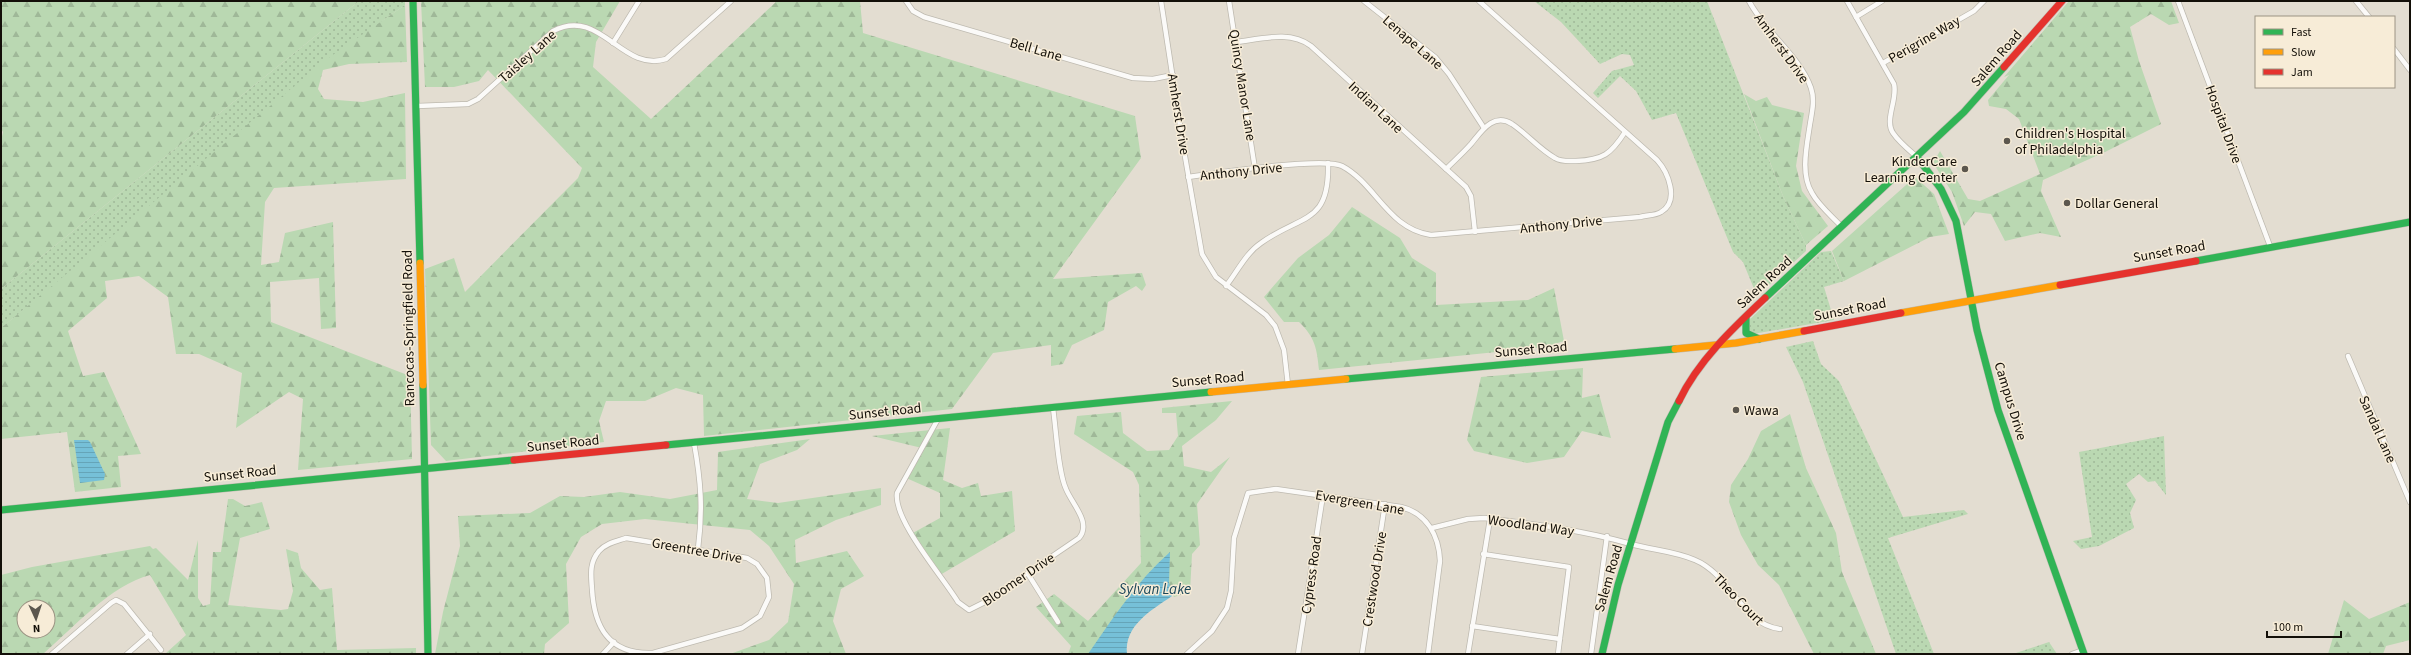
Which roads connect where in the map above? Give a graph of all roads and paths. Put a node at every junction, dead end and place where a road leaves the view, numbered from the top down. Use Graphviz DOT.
graph roads {
  1 [pos="412,1"];
  2 [pos="639,1"];
  3 [pos="731,1"];
  4 [pos="906,1"];
  5 [pos="1161,1"];
  6 [pos="1229,1"];
  7 [pos="1364,1"];
  8 [pos="1479,1"];
  9 [pos="1749,1"];
  10 [pos="1847,1"];
  11 [pos="1882,1"];
  12 [pos="1984,1"];
  13 [pos="2062,1"];
  14 [pos="2178,1"];
  15 [pos="2356,1"];
  16 [pos="1856,16"];
  17 [pos="2368,16"];
  18 [pos="1236,42"];
  19 [pos="614,43"];
  20 [pos="2395,50"];
  21 [pos="1883,63"];
  22 [pos="2410,70"];
  23 [pos="1173,75"];
  24 [pos="417,106"];
  25 [pos="1484,128"];
  26 [pos="1625,132"];
  27 [pos="1917,157"];
  28 [pos="1328,163"];
  29 [pos="1255,169"];
  30 [pos="1446,169"];
  31 [pos="1188,177"];
  32 [pos="2410,222"];
  33 [pos="1842,227"];
  34 [pos="1475,232"];
  35 [pos="2270,246"];
  36 [pos="1226,286"];
  37 [pos="1972,300"];
  38 [pos="1746,317"];
  39 [pos="1761,339"];
  40 [pos="1718,345"];
  41 [pos="2348,356"];
  42 [pos="1288,385"];
  43 [pos="1053,408"];
  44 [pos="938,419"];
  45 [pos="694,443"];
  46 [pos="423,470"];
  47 [pos="1322,495"];
  48 [pos="2410,502"];
  49 [pos="1386,504"];
  50 [pos="1,510"];
  51 [pos="1490,519"];
  52 [pos="1432,528"];
  53 [pos="1607,536"];
  54 [pos="1631,544"];
  55 [pos="698,549"];
  56 [pos="1483,554"];
  57 [pos="1028,574"];
  58 [pos="1058,622"];
  59 [pos="1472,626"];
  60 [pos="1780,630"];
  61 [pos="150,634"];
  62 [pos="1560,639"];
  63 [pos="614,642"];
  64 [pos="161,650"];
  65 [pos="2084,652"];
  66 [pos="52,654"];
  67 [pos="127,654"];
  68 [pos="428,654"];
  69 [pos="603,654"];
  70 [pos="1186,654"];
  71 [pos="1298,654"];
  72 [pos="1362,654"];
  73 [pos="1428,654"];
  74 [pos="1468,654"];
  75 [pos="1558,654"];
  76 [pos="1591,654"];
  77 [pos="1602,654"];
  78 [pos="2072,654"];
  1 -- 24 [label="street, Rancocas-Springfield Road"];
  2 -- 19 [label="street"];
  3 -- 19 [label="street, Taisley Lane"];
  4 -- 23 [label="street, Bell Lane"];
  5 -- 23 [label="street, Amherst Drive"];
  6 -- 18 [label="street, Quincy Manor Lane"];
  7 -- 25 [label="street, Lenape Lane"];
  8 -- 26 [label="street, Anthony Drive"];
  9 -- 33 [label="street, Amherst Drive"];
  10 -- 16 [label="street"];
  11 -- 16 [label="street"];
  12 -- 21 [label="street, Perigrine Way"];
  13 -- 27 [label="street, Salem Road"];
  14 -- 35 [label="street, Hospital Drive"];
  15 -- 17 [label="street"];
  16 -- 21 [label="street"];
  18 -- 29 [label="street, Quincy Manor Lane"];
  18 -- 30 [label="street, Indian Lane"];
  19 -- 24 [label="street, Taisley Lane"];
  20 -- 22 [label="street"];
  21 -- 27 [label="street"];
  23 -- 31 [label="street, Amherst Drive"];
  24 -- 46 [label="street, Rancocas-Springfield Road"];
  25 -- 26 [label="street"];
  25 -- 30 [label="street"];
  26 -- 34 [label="street, Anthony Drive"];
  27 -- 33 [label="street, Salem Road"];
  27 -- 37 [label="street, Campus Drive"];
  28 -- 29 [label="street, Anthony Drive"];
  28 -- 34 [label="street, Anthony Drive"];
  28 -- 36 [label="street"];
  29 -- 31 [label="street, Anthony Drive"];
  30 -- 34 [label="street, Indian Lane"];
  31 -- 36 [label="street, Amherst Drive"];
  32 -- 35 [label="street, Sunset Road"];
  33 -- 38 [label="street, Salem Road"];
  35 -- 37 [label="street, Sunset Road"];
  36 -- 42 [label="street, Amherst Drive"];
  37 -- 39 [label="street, Sunset Road"];
  37 -- 65 [label="street, Campus Drive"];
  38 -- 39 [label="street"];
  38 -- 40 [label="street, Salem Road"];
  39 -- 40 [label="street, Sunset Road"];
  40 -- 42 [label="street, Sunset Road"];
  40 -- 54 [label="street, Salem Road"];
  41 -- 48 [label="street, Sandal Lane"];
  42 -- 43 [label="street, Sunset Road"];
  43 -- 44 [label="street, Sunset Road"];
  43 -- 57 [label="street, Bloomer Drive"];
  44 -- 45 [label="street, Sunset Road"];
  44 -- 57 [label="street, Bloomer Drive"];
  45 -- 46 [label="street, Sunset Road"];
  45 -- 55 [label="street"];
  46 -- 50 [label="street, Sunset Road"];
  46 -- 68 [label="street, Rancocas-Springfield Road"];
  47 -- 49 [label="street, Evergreen Lane"];
  47 -- 70 [label="street, Evergreen Lane"];
  47 -- 71 [label="street, Cypress Road"];
  49 -- 52 [label="street, Evergreen Lane"];
  49 -- 72 [label="street, Crestwood Drive"];
  51 -- 52 [label="street, Woodland Way"];
  51 -- 53 [label="street, Woodland Way"];
  51 -- 56 [label="street"];
  52 -- 73 [label="street"];
  53 -- 54 [label="street, Woodland Way"];
  53 -- 76 [label="street"];
  54 -- 60 [label="street, Theo Court"];
  54 -- 77 [label="street, Salem Road"];
  55 -- 63 [label="street, Greentree Drive"];
  55 -- 63 [label="street, Greentree Drive"];
  56 -- 59 [label="street"];
  56 -- 62 [label="street"];
  57 -- 58 [label="street"];
  59 -- 62 [label="street"];
  59 -- 74 [label="street"];
  61 -- 64 [label="street"];
  61 -- 66 [label="street"];
  61 -- 67 [label="street"];
  62 -- 75 [label="street"];
  63 -- 69 [label="street"];
  65 -- 78 [label="street"];
}
